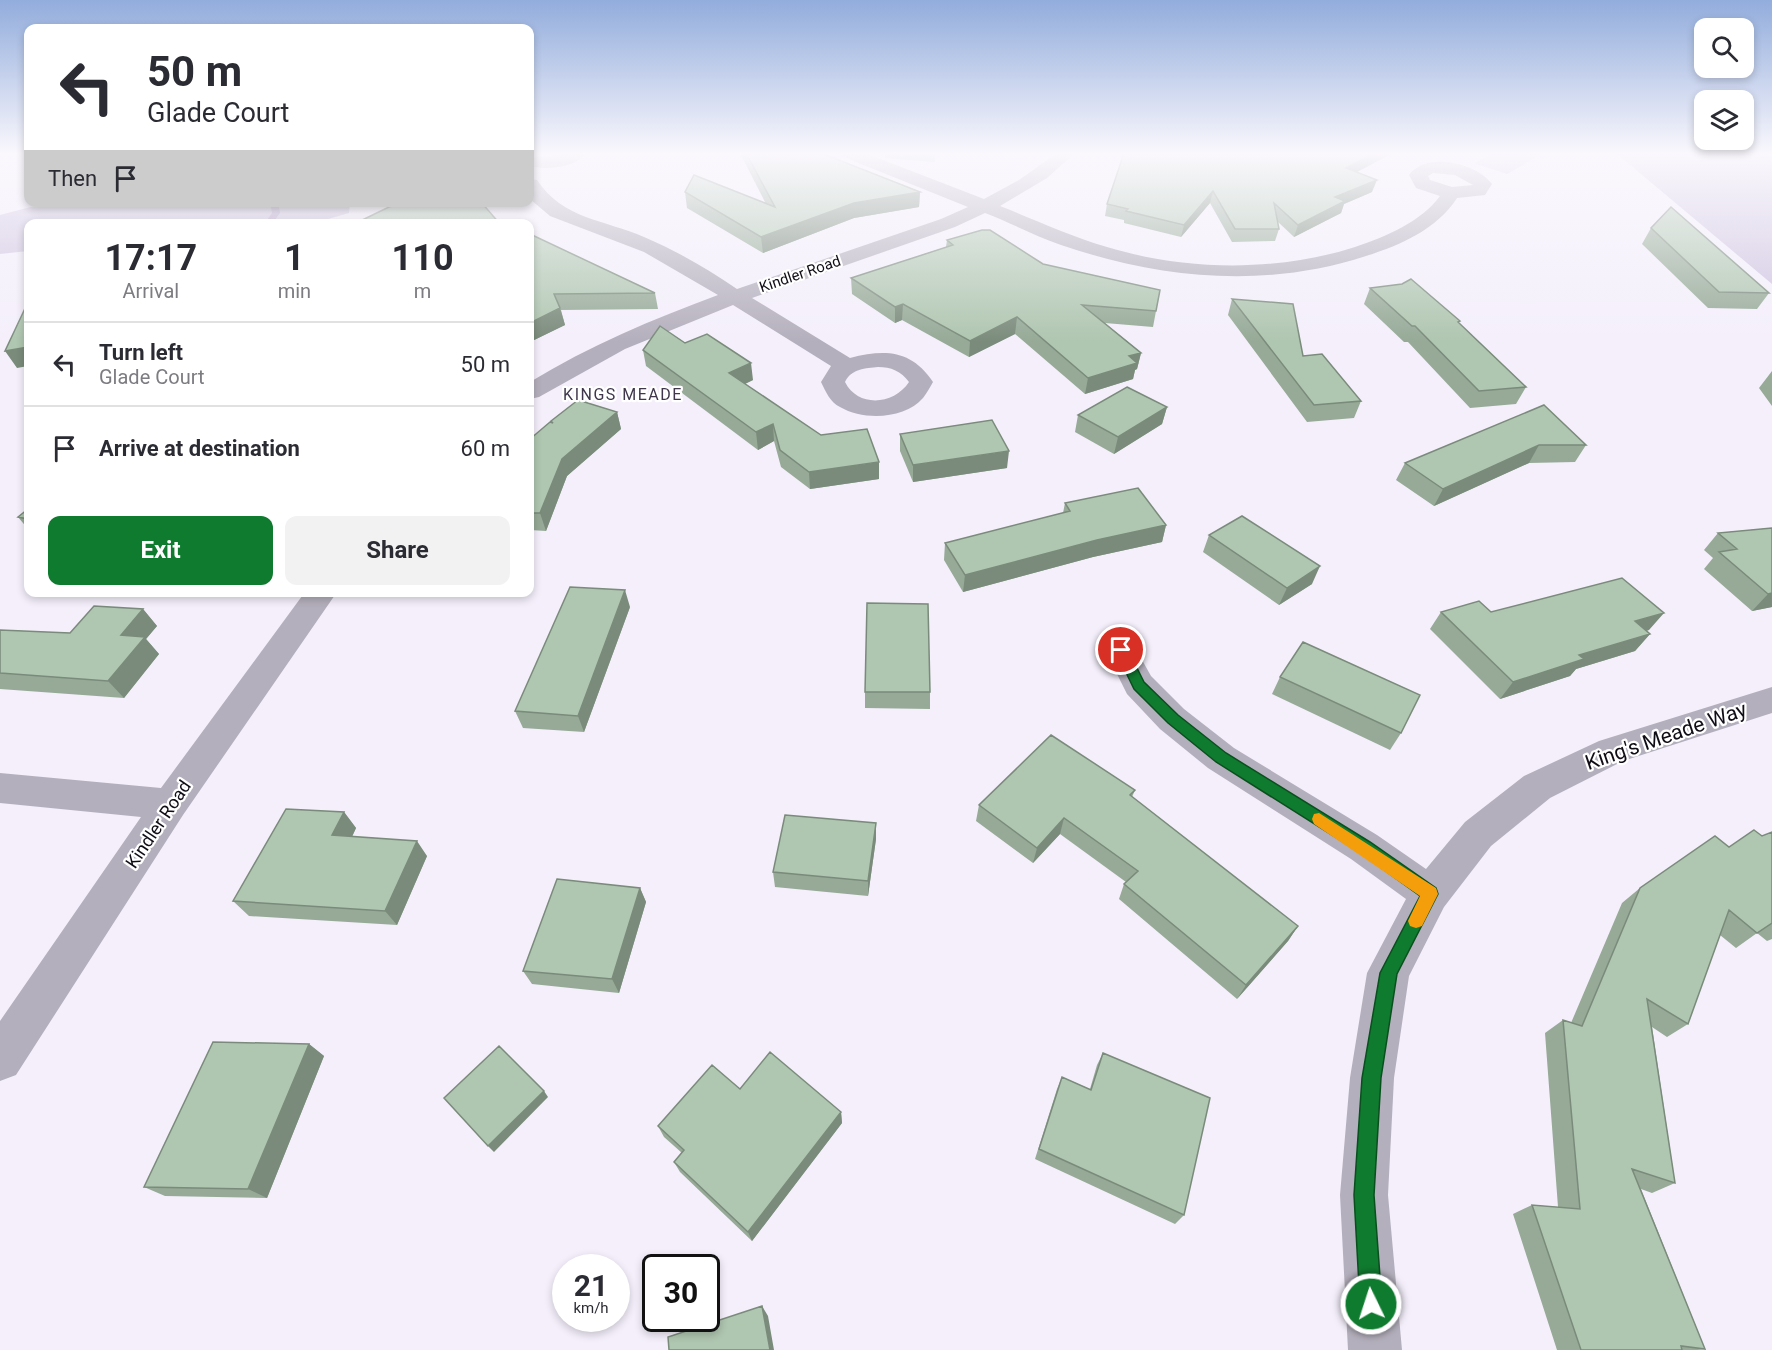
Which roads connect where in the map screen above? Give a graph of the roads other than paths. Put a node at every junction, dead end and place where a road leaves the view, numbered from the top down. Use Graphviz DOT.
graph roads {
  1 [pos="565,216"];
  2 [pos="965,216"];
  3 [pos="1008,216"];
  4 [pos="1431,216"];
  5 [pos="735,297"];
  6 [pos="847,366"];
  7 [pos="534,389"];
  8 [pos="318,597"];
  9 [pos="1121,650"];
  10 [pos="1772,700"];
  11 [pos="0,788"];
  12 [pos="170,804"];
  13 [pos="1430,894"];
  14 [pos="0,1059"];
  15 [pos="1375,1350"];
  1 -- 5 [label="street"];
  2 -- 5 [label="street, Kindler Road"];
  3 -- 4 [label="street"];
  5 -- 6 [label="street"];
  5 -- 7 [label="street, Kindler Road"];
  8 -- 12 [label="street, Kindler Road"];
  9 -- 13 [label="street"];
  10 -- 13 [label="street, King's Meade Way"];
  11 -- 12 [label="street"];
  12 -- 14 [label="street, Kindler Road"];
  13 -- 15 [label="street, King's Meade Way"];
}
